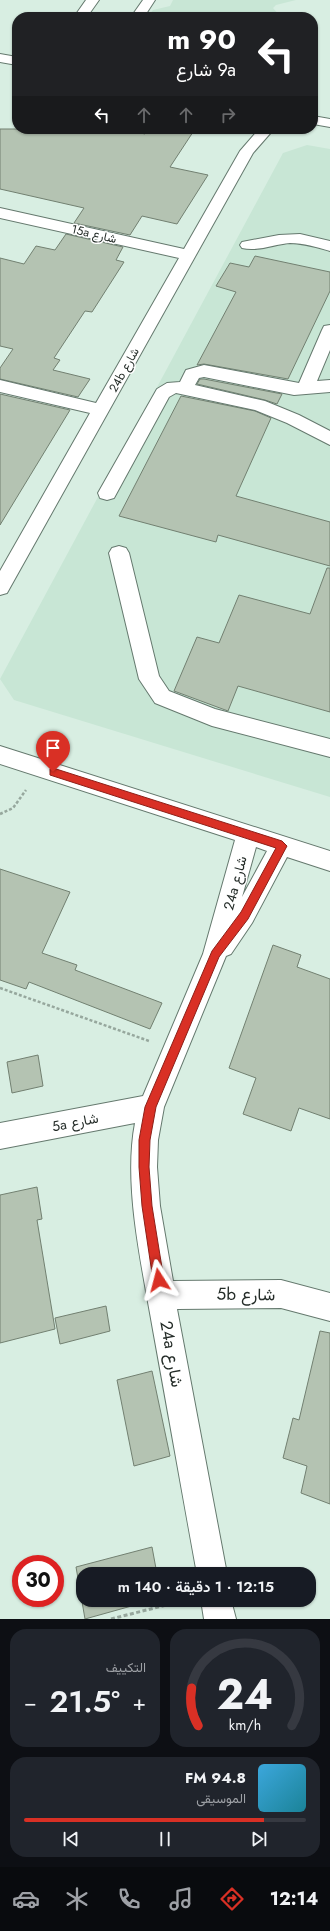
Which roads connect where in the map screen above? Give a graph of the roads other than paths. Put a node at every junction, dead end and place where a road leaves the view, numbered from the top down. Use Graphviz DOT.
graph roads {
  1 [pos="93,0"];
  2 [pos="149,0"];
  3 [pos="84,12"];
  4 [pos="141,12"];
  5 [pos="0,58"];
  6 [pos="12,60"];
  7 [pos="318,121"];
  8 [pos="330,123"];
  9 [pos="249,134"];
  10 [pos="262,134"];
  11 [pos="247,151"];
  12 [pos="0,213"];
  13 [pos="248,245"];
  14 [pos="330,246"];
  15 [pos="188,255"];
  16 [pos="330,330"];
  17 [pos="0,386"];
  18 [pos="330,386"];
  19 [pos="185,388"];
  20 [pos="306,389"];
  21 [pos="101,410"];
  22 [pos="330,439"];
  23 [pos="107,493"];
  24 [pos="119,553"];
  25 [pos="0,588"];
  26 [pos="330,748"];
  27 [pos="0,755"];
  28 [pos="248,834"];
  29 [pos="282,846"];
  30 [pos="330,861"];
  31 [pos="216,954"];
  32 [pos="150,1107"];
  33 [pos="0,1136"];
  34 [pos="161,1295"];
  35 [pos="330,1307"];
  36 [pos="211,1567"];
  37 [pos="217,1607"];
  38 [pos="220,1619"];
  1 -- 3 [label="street"];
  2 -- 4 [label="street"];
  5 -- 6 [label="street"];
  7 -- 8 [label="street"];
  9 -- 11 [label="street, 24b شارع"];
  10 -- 11 [label="street, 24b شارع"];
  11 -- 15 [label="street, 24b شارع"];
  12 -- 15 [label="street, 15a شارع"];
  13 -- 14 [label="street"];
  15 -- 21 [label="street, 24b شارع"];
  16 -- 20 [label="street"];
  17 -- 21 [label="street"];
  18 -- 20 [label="street"];
  19 -- 20 [label="street"];
  19 -- 22 [label="street"];
  19 -- 23 [label="street"];
  21 -- 25 [label="street, 24b شارع"];
  24 -- 26 [label="street"];
  27 -- 28 [label="street"];
  28 -- 29 [label="street"];
  28 -- 31 [label="street, 24a شارع"];
  29 -- 30 [label="street"];
  29 -- 31 [label="street, 24a شارع"];
  31 -- 32 [label="street, 24a شارع"];
  32 -- 33 [label="street, 5a شارع"];
  32 -- 34 [label="street, 24a شارع"];
  34 -- 35 [label="street, 5b شارع"];
  34 -- 36 [label="street, 24a شارع"];
  37 -- 38 [label="street"];
}
